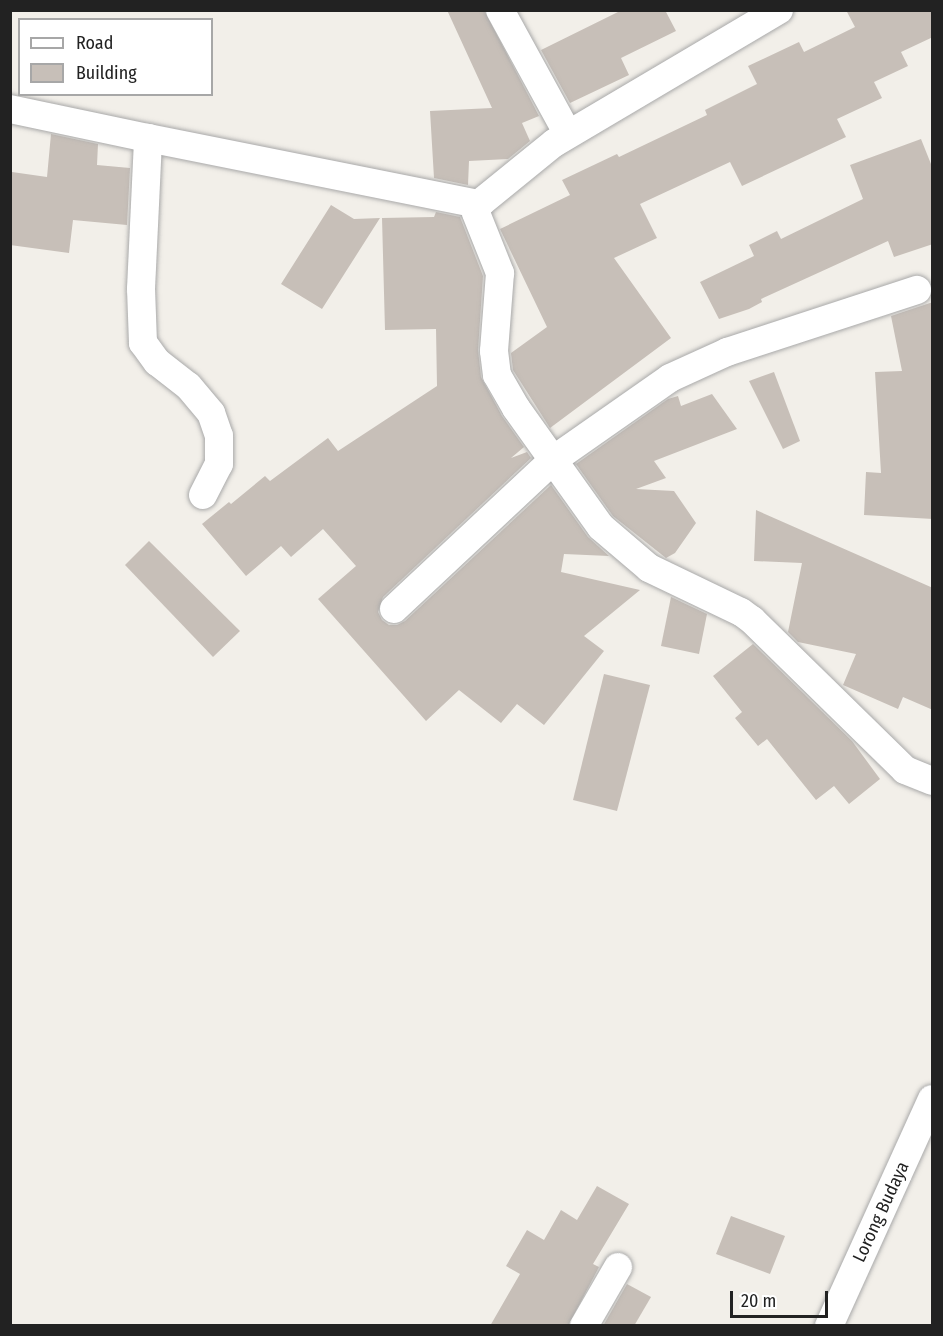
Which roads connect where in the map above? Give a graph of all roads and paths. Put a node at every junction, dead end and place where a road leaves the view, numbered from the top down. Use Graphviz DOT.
graph roads {
  1 [pos="500,10"];
  2 [pos="767,13"];
  3 [pos="10,109"];
  4 [pos="568,135"];
  5 [pos="148,138"];
  6 [pos="479,204"];
  7 [pos="917,290"];
  8 [pos="554,460"];
  9 [pos="203,495"];
  10 [pos="394,609"];
  11 [pos="933,781"];
  12 [pos="933,1100"];
  13 [pos="618,1267"];
  14 [pos="584,1326"];
  15 [pos="829,1326"];
  1 -- 4 [label="street"];
  2 -- 4 [label="street"];
  3 -- 5 [label="street"];
  4 -- 6 [label="street"];
  5 -- 6 [label="street"];
  5 -- 9 [label="street"];
  6 -- 8 [label="street"];
  7 -- 8 [label="street"];
  8 -- 10 [label="street"];
  8 -- 11 [label="street"];
  12 -- 15 [label="street, Lorong Budaya"];
  13 -- 14 [label="street"];
}
